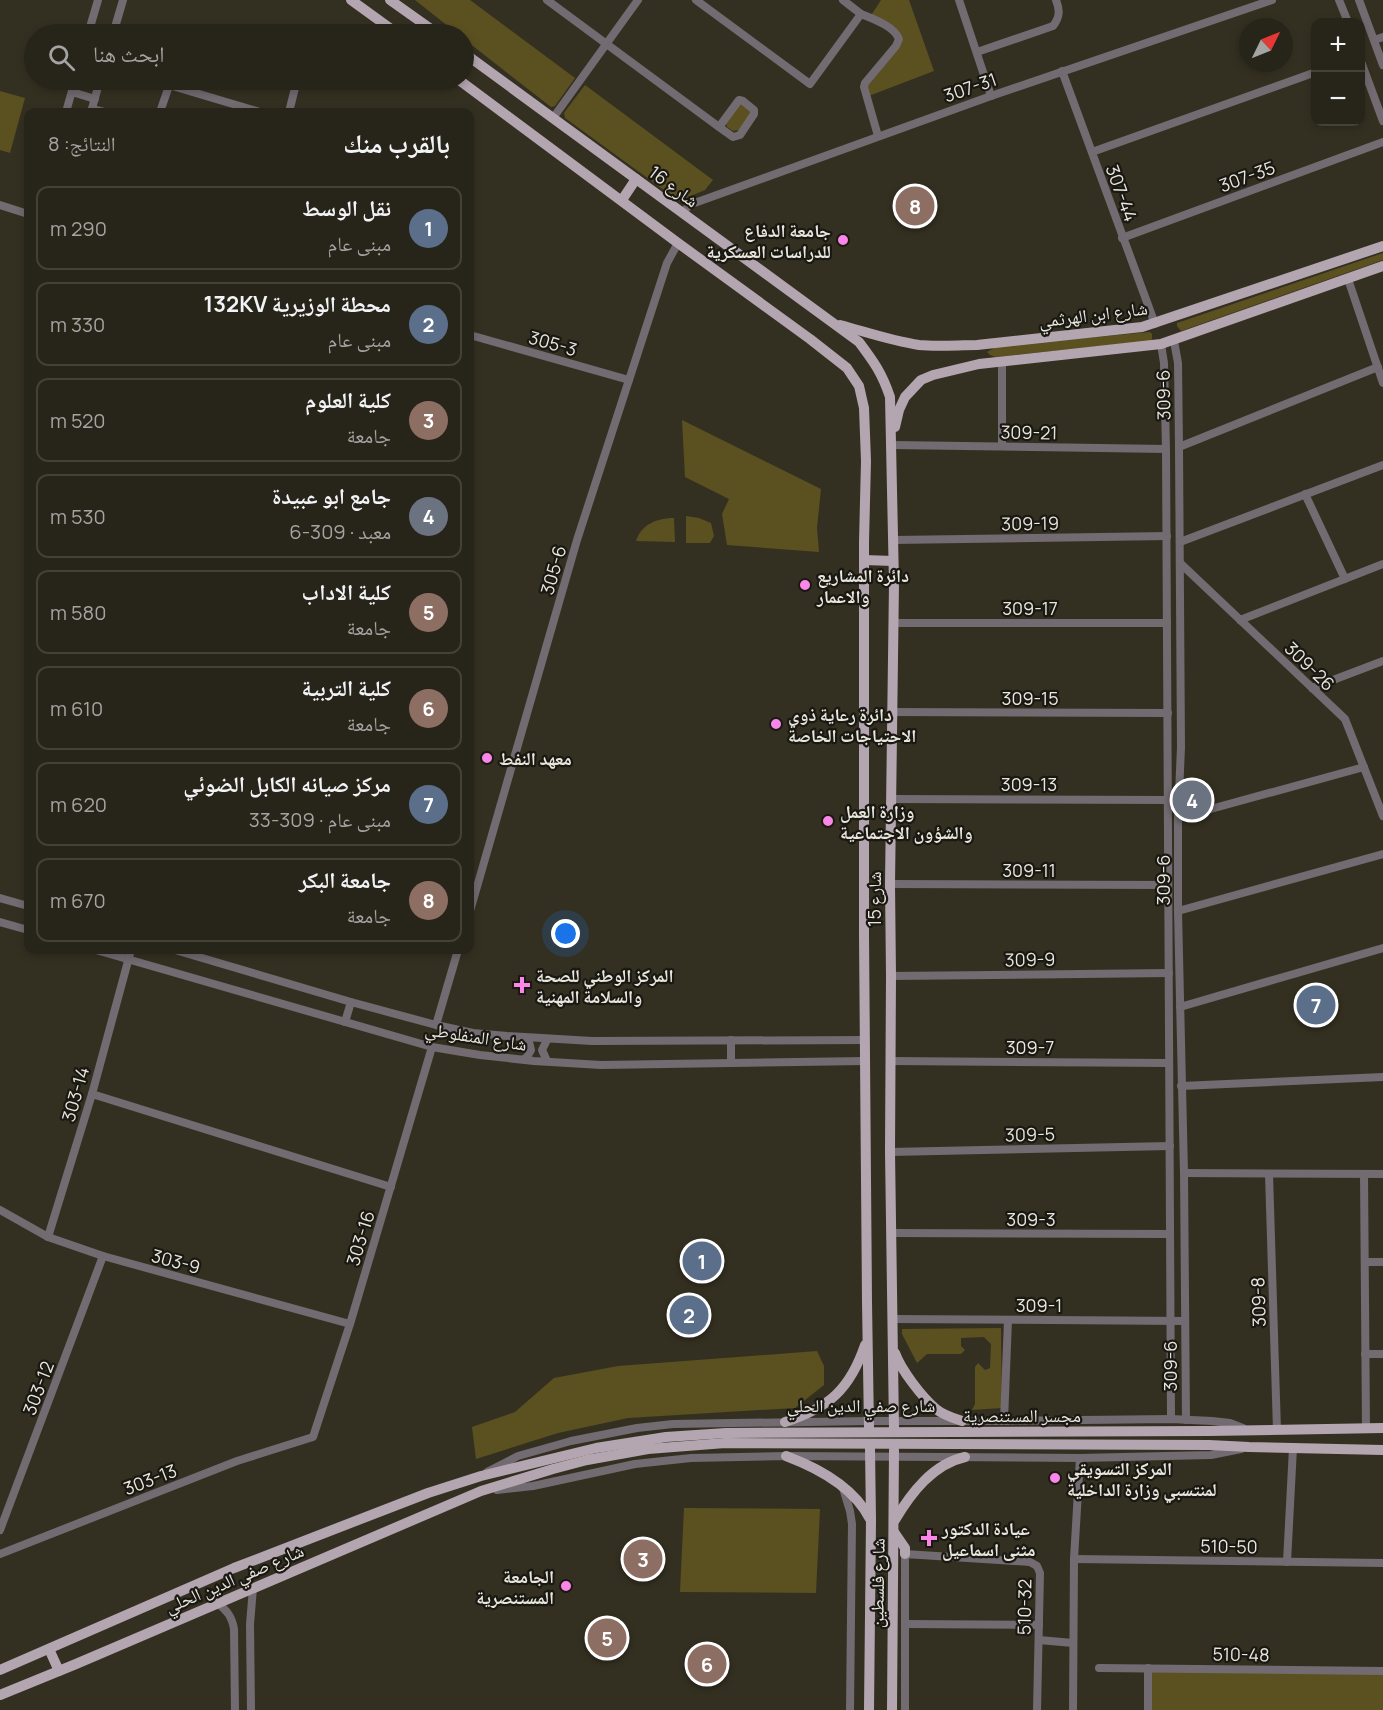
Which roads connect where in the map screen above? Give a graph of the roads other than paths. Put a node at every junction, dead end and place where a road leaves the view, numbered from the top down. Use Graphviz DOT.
graph roads {
  1 [pos="98,0"];
  2 [pos="123,0"];
  3 [pos="351,0"];
  4 [pos="390,0"];
  5 [pos="547,0"];
  6 [pos="638,0"];
  7 [pos="696,0"];
  8 [pos="843,0"];
  9 [pos="959,0"];
  10 [pos="1056,0"];
  11 [pos="1272,0"];
  12 [pos="1340,0"];
  13 [pos="1359,0"];
  14 [pos="861,14"];
  15 [pos="1347,18"];
  16 [pos="91,24"];
  17 [pos="116,24"];
  18 [pos="384,24"];
  19 [pos="424,24"];
  20 [pos="1383,37"];
  21 [pos="1374,40"];
  22 [pos="606,44"];
  23 [pos="977,52"];
  24 [pos="474,60"];
  25 [pos="1383,65"];
  26 [pos="1062,71"];
  27 [pos="1365,72"];
  28 [pos="1311,74"];
  29 [pos="97,90"];
  30 [pos="167,90"];
  31 [pos="194,90"];
  32 [pos="294,90"];
  33 [pos="473,90"];
  34 [pos="72,92"];
  35 [pos="991,96"];
  36 [pos="94,99"];
  37 [pos="67,108"];
  38 [pos="92,108"];
  39 [pos="161,108"];
  40 [pos="248,108"];
  41 [pos="290,108"];
  42 [pos="553,118"];
  43 [pos="1383,121"];
  44 [pos="719,127"];
  45 [pos="878,136"];
  46 [pos="1383,142"];
  47 [pos="1092,152"];
  48 [pos="636,179"];
  49 [pos="622,200"];
  50 [pos="0,205"];
  51 [pos="24,213"];
  52 [pos="683,213"];
  53 [pos="1122,238"];
  54 [pos="678,243"];
  55 [pos="1383,246"];
  56 [pos="1383,266"];
  57 [pos="1348,279"];
  58 [pos="1167,320"];
  59 [pos="834,323"];
  60 [pos="1155,324"];
  61 [pos="474,336"];
  62 [pos="1062,336"];
  63 [pos="1174,341"];
  64 [pos="1161,344"];
  65 [pos="977,345"];
  66 [pos="1063,355"];
  67 [pos="1002,361"];
  68 [pos="979,364"];
  69 [pos="1378,367"];
  70 [pos="884,378"];
  71 [pos="628,380"];
  72 [pos="1383,383"];
  73 [pos="892,445"];
  74 [pos="1002,446"];
  75 [pos="1179,447"];
  76 [pos="1166,449"];
  77 [pos="1383,465"];
  78 [pos="1305,494"];
  79 [pos="1167,504"];
  80 [pos="1180,504"];
  81 [pos="1167,536"];
  82 [pos="894,540"];
  83 [pos="1180,542"];
  84 [pos="864,560"];
  85 [pos="893,561"];
  86 [pos="1180,563"];
  87 [pos="1383,564"];
  88 [pos="1345,579"];
  89 [pos="1240,620"];
  90 [pos="893,623"];
  91 [pos="1167,623"];
  92 [pos="1383,661"];
  93 [pos="1312,688"];
  94 [pos="891,712"];
  95 [pos="1168,713"];
  96 [pos="1168,747"];
  97 [pos="1181,747"];
  98 [pos="1364,767"];
  99 [pos="891,799"];
  100 [pos="1168,800"];
  101 [pos="1383,816"];
  102 [pos="1179,818"];
  103 [pos="1383,854"];
  104 [pos="890,884"];
  105 [pos="1168,885"];
  106 [pos="474,896"];
  107 [pos="0,898"];
  108 [pos="24,905"];
  109 [pos="1178,912"];
  110 [pos="0,922"];
  111 [pos="24,929"];
  112 [pos="1383,948"];
  113 [pos="111,954"];
  114 [pos="130,954"];
  115 [pos="189,954"];
  116 [pos="457,954"];
  117 [pos="129,959"];
  118 [pos="1169,973"];
  119 [pos="891,976"];
  120 [pos="351,1002"];
  121 [pos="1180,1007"];
  122 [pos="345,1022"];
  123 [pos="436,1025"];
  124 [pos="528,1038"];
  125 [pos="547,1040"];
  126 [pos="731,1040"];
  127 [pos="865,1040"];
  128 [pos="432,1047"];
  129 [pos="524,1059"];
  130 [pos="891,1060"];
  131 [pos="547,1061"];
  132 [pos="865,1061"];
  133 [pos="731,1063"];
  134 [pos="1169,1063"];
  135 [pos="1169,1077"];
  136 [pos="1181,1077"];
  137 [pos="1383,1077"];
  138 [pos="1181,1086"];
  139 [pos="92,1094"];
  140 [pos="1170,1146"];
  141 [pos="890,1152"];
  142 [pos="1184,1173"];
  143 [pos="1269,1174"];
  144 [pos="1364,1174"];
  145 [pos="1383,1174"];
  146 [pos="391,1187"];
  147 [pos="0,1210"];
  148 [pos="1170,1222"];
  149 [pos="1184,1222"];
  150 [pos="892,1233"];
  151 [pos="1170,1234"];
  152 [pos="48,1238"];
  153 [pos="103,1256"];
  154 [pos="1365,1262"];
  155 [pos="1383,1262"];
  156 [pos="892,1319"];
  157 [pos="1008,1320"];
  158 [pos="1170,1321"];
  159 [pos="1185,1321"];
  160 [pos="350,1324"];
  161 [pos="867,1339"];
  162 [pos="893,1340"];
  163 [pos="1365,1354"];
  164 [pos="1383,1354"];
  165 [pos="1171,1419"];
  166 [pos="1186,1420"];
  167 [pos="962,1421"];
  168 [pos="1004,1421"];
  169 [pos="785,1422"];
  170 [pos="688,1424"];
  171 [pos="869,1424"];
  172 [pos="894,1425"];
  173 [pos="1366,1428"];
  174 [pos="1383,1428"];
  175 [pos="697,1430"];
  176 [pos="1249,1430"];
  177 [pos="1277,1430"];
  178 [pos="1209,1431"];
  179 [pos="313,1437"];
  180 [pos="1209,1445"];
  181 [pos="1249,1447"];
  182 [pos="1293,1448"];
  183 [pos="1383,1450"];
  184 [pos="698,1452"];
  185 [pos="870,1453"];
  186 [pos="894,1453"];
  187 [pos="786,1456"];
  188 [pos="965,1457"];
  189 [pos="691,1458"];
  190 [pos="1080,1458"];
  191 [pos="551,1464"];
  192 [pos="481,1476"];
  193 [pos="842,1487"];
  194 [pos="481,1491"];
  195 [pos="871,1520"];
  196 [pos="894,1520"];
  197 [pos="0,1530"];
  198 [pos="894,1532"];
  199 [pos="0,1554"];
  200 [pos="905,1554"];
  201 [pos="1074,1559"];
  202 [pos="1287,1562"];
  203 [pos="1383,1563"];
  204 [pos="253,1588"];
  205 [pos="217,1603"];
  206 [pos="905,1624"];
  207 [pos="1039,1625"];
  208 [pos="1039,1640"];
  209 [pos="1073,1643"];
  210 [pos="49,1649"];
  211 [pos="250,1658"];
  212 [pos="234,1659"];
  213 [pos="1099,1668"];
  214 [pos="1148,1668"];
  215 [pos="0,1670"];
  216 [pos="59,1671"];
  217 [pos="1383,1671"];
  218 [pos="235,1688"];
  219 [pos="251,1688"];
  220 [pos="0,1695"];
  221 [pos="235,1710"];
  222 [pos="251,1710"];
  223 [pos="850,1710"];
  224 [pos="869,1710"];
  225 [pos="892,1710"];
  226 [pos="905,1710"];
  227 [pos="1037,1710"];
  228 [pos="1072,1710"];
  229 [pos="1148,1710"];
  1 -- 16 [label="street"];
  2 -- 17 [label="street"];
  3 -- 18 [label="main road"];
  4 -- 19 [label="main road"];
  5 -- 22 [label="street"];
  6 -- 22 [label="street"];
  7 -- 14 [label="street"];
  8 -- 14 [label="street"];
  9 -- 23 [label="street"];
  10 -- 23 [label="street"];
  11 -- 26 [label="street, 307-31"];
  12 -- 15 [label="street"];
  13 -- 21 [label="street"];
  14 -- 45 [label="street"];
  20 -- 21 [label="street"];
  21 -- 25 [label="street"];
  22 -- 42 [label="street"];
  22 -- 44 [label="street"];
  23 -- 35 [label="street"];
  24 -- 42 [label="main road, شارع 16"];
  26 -- 35 [label="street, 307-31"];
  26 -- 47 [label="street, 307-44"];
  27 -- 43 [label="street"];
  28 -- 47 [label="street"];
  29 -- 36 [label="street"];
  30 -- 39 [label="street"];
  31 -- 40 [label="street"];
  32 -- 41 [label="street"];
  33 -- 49 [label="main road"];
  34 -- 36 [label="street"];
  34 -- 37 [label="street"];
  35 -- 45 [label="street, 307-31"];
  36 -- 38 [label="street"];
  42 -- 48 [label="main road, شارع 16"];
  44 -- 44 [label="street"];
  45 -- 52 [label="street, 307-31"];
  46 -- 53 [label="street, 307-35"];
  47 -- 53 [label="street, 307-44"];
  48 -- 49 [label="main road"];
  48 -- 52 [label="main road, شارع 16"];
  49 -- 54 [label="main road"];
  50 -- 51 [label="street"];
  52 -- 59 [label="main road, شارع 16"];
  53 -- 60 [label="street, 307-44"];
  54 -- 71 [label="street, 305-6"];
  54 -- 84 [label="main road, شارع 15"];
  55 -- 58 [label="main road, شارع ابن الهرثمي"];
  56 -- 57 [label="main road, شارع ابن الهرثمي"];
  57 -- 63 [label="main road, شارع ابن الهرثمي"];
  57 -- 69 [label="street"];
  58 -- 60 [label="main road, شارع ابن الهرثمي"];
  58 -- 63 [label="main road"];
  59 -- 65 [label="main road, شارع ابن الهرثمي"];
  59 -- 70 [label="main road, شارع 16"];
  60 -- 62 [label="main road, شارع ابن الهرثمي"];
  60 -- 64 [label="main road"];
  61 -- 71 [label="street, 305-3"];
  62 -- 65 [label="main road, شارع ابن الهرثمي"];
  62 -- 66 [label="main road"];
  63 -- 64 [label="main road, شارع ابن الهرثمي"];
  63 -- 75 [label="street, 309-6"];
  64 -- 66 [label="main road, شارع ابن الهرثمي"];
  64 -- 76 [label="street, 309-6"];
  65 -- 68 [label="main road"];
  66 -- 67 [label="main road, شارع ابن الهرثمي"];
  67 -- 68 [label="main road, شارع ابن الهرثمي"];
  67 -- 74 [label="street"];
  68 -- 73 [label="main road, شارع ابن الهرثمي"];
  69 -- 72 [label="street"];
  69 -- 75 [label="street"];
  70 -- 73 [label="main road, شارع 15"];
  71 -- 106 [label="street, 305-6"];
  73 -- 74 [label="street, 309-21"];
  73 -- 82 [label="main road, شارع 15"];
  74 -- 76 [label="street, 309-21"];
  75 -- 80 [label="street, 309-6"];
  76 -- 79 [label="street, 309-6"];
  77 -- 78 [label="street"];
  78 -- 83 [label="street"];
  78 -- 88 [label="street"];
  79 -- 80 [label="street"];
  79 -- 81 [label="street, 309-6"];
  80 -- 83 [label="street, 309-6"];
  81 -- 82 [label="street, 309-19"];
  81 -- 91 [label="street, 309-6"];
  82 -- 85 [label="main road, شارع 15"];
  83 -- 86 [label="street, 309-6"];
  84 -- 85 [label="main road"];
  84 -- 127 [label="main road, شارع 15"];
  85 -- 90 [label="main road, شارع 15"];
  86 -- 89 [label="street, 309-26"];
  86 -- 97 [label="street, 309-6"];
  87 -- 88 [label="street"];
  88 -- 89 [label="street"];
  89 -- 93 [label="street, 309-26"];
  90 -- 91 [label="street, 309-17"];
  90 -- 94 [label="main road, شارع 15"];
  91 -- 95 [label="street, 309-6"];
  92 -- 93 [label="street"];
  93 -- 98 [label="street, 309-26"];
  94 -- 95 [label="street, 309-15"];
  94 -- 99 [label="main road, شارع 15"];
  95 -- 96 [label="street, 309-6"];
  96 -- 97 [label="street"];
  96 -- 100 [label="street, 309-6"];
  97 -- 102 [label="street, 309-6"];
  98 -- 101 [label="street, 309-26"];
  98 -- 102 [label="street"];
  99 -- 100 [label="street, 309-13"];
  99 -- 104 [label="main road, شارع 15"];
  100 -- 105 [label="street, 309-6"];
  102 -- 109 [label="street, 309-6"];
  103 -- 109 [label="street"];
  104 -- 105 [label="street, 309-11"];
  104 -- 119 [label="main road, شارع 15"];
  105 -- 118 [label="street, 309-6"];
  107 -- 108 [label="street"];
  109 -- 121 [label="street, 309-6"];
  110 -- 111 [label="street"];
  112 -- 121 [label="street"];
  113 -- 117 [label="street, شارع المنفلوطي"];
  114 -- 117 [label="street, 303-14"];
  115 -- 120 [label="street, شارع المنفلوطي"];
  116 -- 123 [label="street"];
  117 -- 122 [label="street, شارع المنفلوطي"];
  117 -- 139 [label="street, 303-14"];
  118 -- 119 [label="street, 309-9"];
  118 -- 134 [label="street, 309-6"];
  119 -- 130 [label="main road, شارع 15"];
  120 -- 122 [label="street"];
  120 -- 123 [label="street, شارع المنفلوطي"];
  121 -- 136 [label="street, 309-6"];
  122 -- 128 [label="street, شارع المنفلوطي"];
  123 -- 124 [label="street, شارع المنفلوطي"];
  124 -- 125 [label="street, شارع المنفلوطي"];
  124 -- 129 [label="street"];
  125 -- 126 [label="street, شارع المنفلوطي"];
  125 -- 131 [label="street"];
  126 -- 127 [label="street, شارع المنفلوطي"];
  126 -- 133 [label="street"];
  127 -- 132 [label="main road, شارع 15"];
  128 -- 129 [label="street, شارع المنفلوطي"];
  128 -- 146 [label="street, 303-16"];
  129 -- 131 [label="street, شارع المنفلوطي"];
  130 -- 134 [label="street, 309-7"];
  130 -- 141 [label="main road, شارع 15"];
  131 -- 133 [label="street, شارع المنفلوطي"];
  132 -- 133 [label="street, شارع المنفلوطي"];
  132 -- 161 [label="main road, شارع 15"];
  134 -- 135 [label="street, 309-6"];
  135 -- 136 [label="street"];
  135 -- 140 [label="street, 309-6"];
  136 -- 138 [label="street, 309-6"];
  137 -- 138 [label="street"];
  138 -- 142 [label="street, 309-6"];
  139 -- 146 [label="street"];
  139 -- 152 [label="street, 303-14"];
  140 -- 141 [label="street, 309-5"];
  140 -- 148 [label="street, 309-6"];
  141 -- 150 [label="main road, شارع 15"];
  142 -- 143 [label="street"];
  142 -- 149 [label="street, 309-6"];
  143 -- 144 [label="street"];
  143 -- 177 [label="street, 309-8"];
  144 -- 145 [label="street"];
  144 -- 154 [label="street"];
  146 -- 160 [label="street, 303-16"];
  147 -- 152 [label="street, 303-9"];
  148 -- 149 [label="street"];
  148 -- 151 [label="street, 309-6"];
  149 -- 159 [label="street, 309-6"];
  150 -- 151 [label="street, 309-3"];
  150 -- 156 [label="main road, شارع 15"];
  151 -- 158 [label="street, 309-6"];
  152 -- 153 [label="street, 303-9"];
  153 -- 160 [label="street, 303-9"];
  153 -- 197 [label="street, 303-12"];
  154 -- 155 [label="street"];
  154 -- 163 [label="street"];
  156 -- 157 [label="street, 309-1"];
  156 -- 162 [label="main road, شارع 15"];
  157 -- 158 [label="street, 309-1"];
  157 -- 168 [label="street"];
  158 -- 159 [label="street, 309-1"];
  158 -- 165 [label="street, 309-6"];
  159 -- 166 [label="street, 309-6"];
  160 -- 179 [label="street, 303-16"];
  161 -- 169 [label="main road"];
  161 -- 171 [label="main road, شارع 15"];
  162 -- 167 [label="main road"];
  162 -- 172 [label="main road, شارع 15"];
  163 -- 164 [label="street"];
  163 -- 173 [label="street"];
  165 -- 166 [label="street, شارع صفي الدين الحلي"];
  165 -- 168 [label="street, شارع صفي الدين الحلي"];
  166 -- 176 [label="street, شارع صفي الدين الحلي"];
  167 -- 168 [label="street, شارع صفي الدين الحلي"];
  167 -- 172 [label="street, شارع صفي الدين الحلي"];
  169 -- 170 [label="street, شارع صفي الدين الحلي"];
  169 -- 171 [label="street, شارع صفي الدين الحلي"];
  170 -- 175 [label="street"];
  170 -- 192 [label="street, شارع صفي الدين الحلي"];
  171 -- 172 [label="street, شارع صفي الدين الحلي"];
  173 -- 174 [label="main road, شارع صفي الدين الحلي"];
  173 -- 177 [label="main road, شارع صفي الدين الحلي"];
  176 -- 177 [label="main road, شارع صفي الدين الحلي"];
  176 -- 178 [label="main road, شارع صفي الدين الحلي"];
  178 -- 191 [label="main road, مجسر المستنصرية"];
  179 -- 199 [label="street, 303-13"];
  180 -- 181 [label="main road, شارع صفي الدين الحلي"];
  180 -- 191 [label="main road, مجسر المستنصرية"];
  181 -- 182 [label="main road, شارع صفي الدين الحلي"];
  181 -- 190 [label="street, شارع صفي الدين الحلي"];
  182 -- 183 [label="main road, شارع صفي الدين الحلي"];
  182 -- 202 [label="street"];
  184 -- 189 [label="street"];
  185 -- 186 [label="street, شارع صفي الدين الحلي"];
  185 -- 187 [label="street, شارع صفي الدين الحلي"];
  185 -- 195 [label="main road, شارع فلسطين"];
  186 -- 188 [label="street, شارع صفي الدين الحلي"];
  186 -- 196 [label="main road, شارع فلسطين"];
  187 -- 189 [label="street, شارع صفي الدين الحلي"];
  187 -- 193 [label="main road"];
  188 -- 190 [label="street, شارع صفي الدين الحلي"];
  188 -- 196 [label="main road"];
  189 -- 194 [label="street, شارع صفي الدين الحلي"];
  190 -- 201 [label="street"];
  191 -- 192 [label="main road, شارع صفي الدين الحلي"];
  191 -- 194 [label="main road, شارع صفي الدين الحلي"];
  192 -- 210 [label="main road, شارع صفي الدين الحلي"];
  193 -- 195 [label="main road"];
  193 -- 223 [label="street"];
  194 -- 204 [label="main road, شارع صفي الدين الحلي"];
  195 -- 224 [label="main road, شارع فلسطين"];
  196 -- 198 [label="main road, شارع فلسطين"];
  198 -- 200 [label="main road"];
  198 -- 225 [label="main road, شارع فلسطين"];
  200 -- 206 [label="street"];
  200 -- 207 [label="street, 510-32"];
  201 -- 202 [label="street, 510-50"];
  201 -- 209 [label="street"];
  202 -- 203 [label="street, 510-50"];
  204 -- 205 [label="main road, شارع صفي الدين الحلي"];
  204 -- 211 [label="street"];
  205 -- 212 [label="street"];
  205 -- 216 [label="main road, شارع صفي الدين الحلي"];
  206 -- 207 [label="street"];
  206 -- 226 [label="street"];
  207 -- 208 [label="street, 510-32"];
  208 -- 209 [label="street"];
  208 -- 227 [label="street, 510-32"];
  209 -- 228 [label="street"];
  210 -- 215 [label="main road, شارع صفي الدين الحلي"];
  210 -- 216 [label="main road"];
  211 -- 212 [label="street"];
  211 -- 219 [label="street"];
  212 -- 218 [label="street"];
  213 -- 214 [label="street, 510-48"];
  214 -- 217 [label="street, 510-48"];
  214 -- 229 [label="street"];
  216 -- 220 [label="main road, شارع صفي الدين الحلي"];
  218 -- 219 [label="street"];
  218 -- 221 [label="street"];
  219 -- 222 [label="street"];
}
